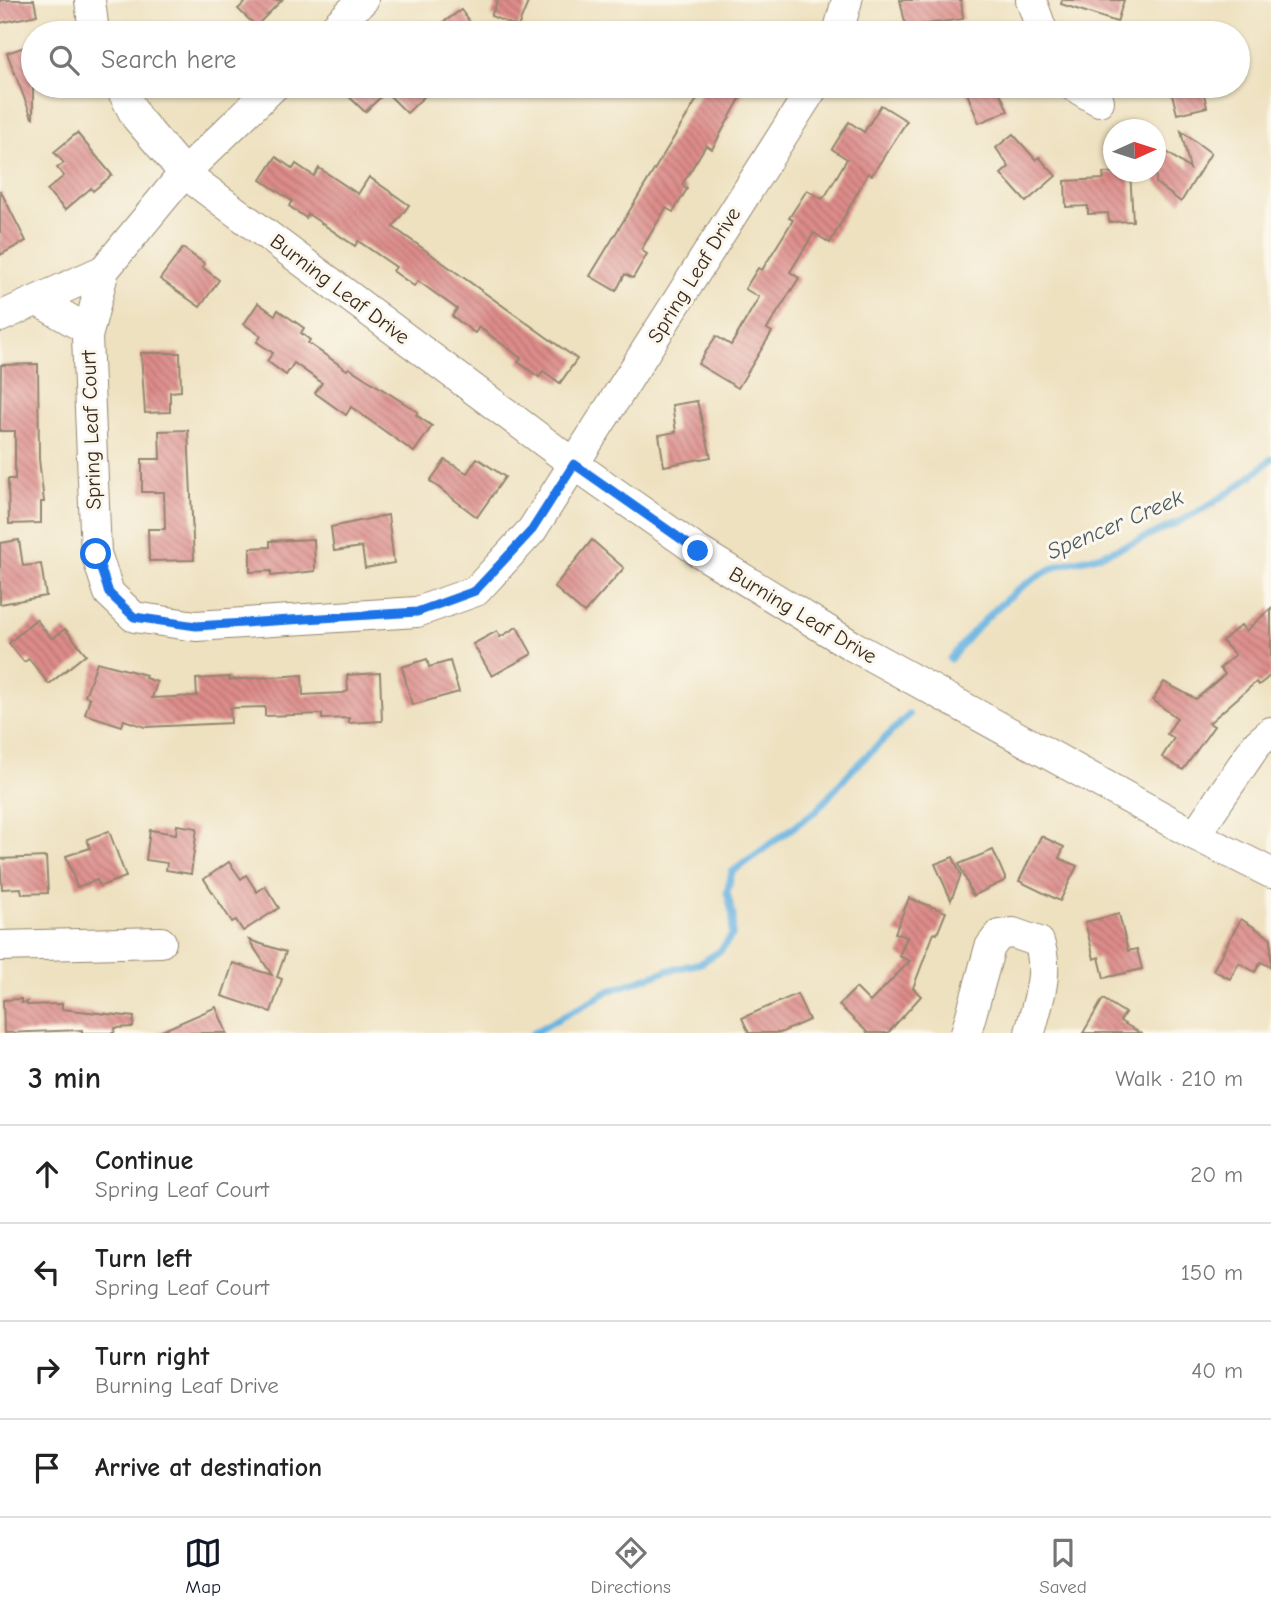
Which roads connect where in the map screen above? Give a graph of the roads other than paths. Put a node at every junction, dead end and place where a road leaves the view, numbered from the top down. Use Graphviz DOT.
graph roads {
  1 [pos="90,0"];
  2 [pos="363,0"];
  3 [pos="847,0"];
  4 [pos="1031,0"];
  5 [pos="93,21"];
  6 [pos="341,21"];
  7 [pos="841,21"];
  8 [pos="1039,21"];
  9 [pos="126,98"];
  10 [pos="262,98"];
  11 [pos="806,98"];
  12 [pos="1094,98"];
  13 [pos="1099,101"];
  14 [pos="184,173"];
  15 [pos="104,271"];
  16 [pos="38,301"];
  17 [pos="0,317"];
  18 [pos="88,330"];
  19 [pos="574,464"];
  20 [pos="1271,732"];
  21 [pos="1195,835"];
  22 [pos="1271,873"];
  23 [pos="161,942"];
  24 [pos="0,946"];
  25 [pos="966,1033"];
  26 [pos="1030,1033"];
  1 -- 5 [label="street"];
  2 -- 6 [label="street"];
  3 -- 7 [label="street"];
  4 -- 8 [label="street"];
  9 -- 14 [label="street, Burning Leaf Drive"];
  10 -- 14 [label="street, Spring Leaf Court"];
  11 -- 19 [label="street, Spring Leaf Drive"];
  12 -- 13 [label="street"];
  14 -- 15 [label="street, Spring Leaf Court"];
  14 -- 19 [label="street, Burning Leaf Drive"];
  15 -- 16 [label="street"];
  15 -- 18 [label="street, Spring Leaf Court"];
  16 -- 17 [label="street"];
  16 -- 18 [label="street"];
  18 -- 19 [label="street, Spring Leaf Court"];
  19 -- 21 [label="street, Burning Leaf Drive"];
  20 -- 21 [label="street"];
  21 -- 22 [label="street, Burning Leaf Drive"];
  23 -- 24 [label="street"];
  25 -- 26 [label="street"];
}
